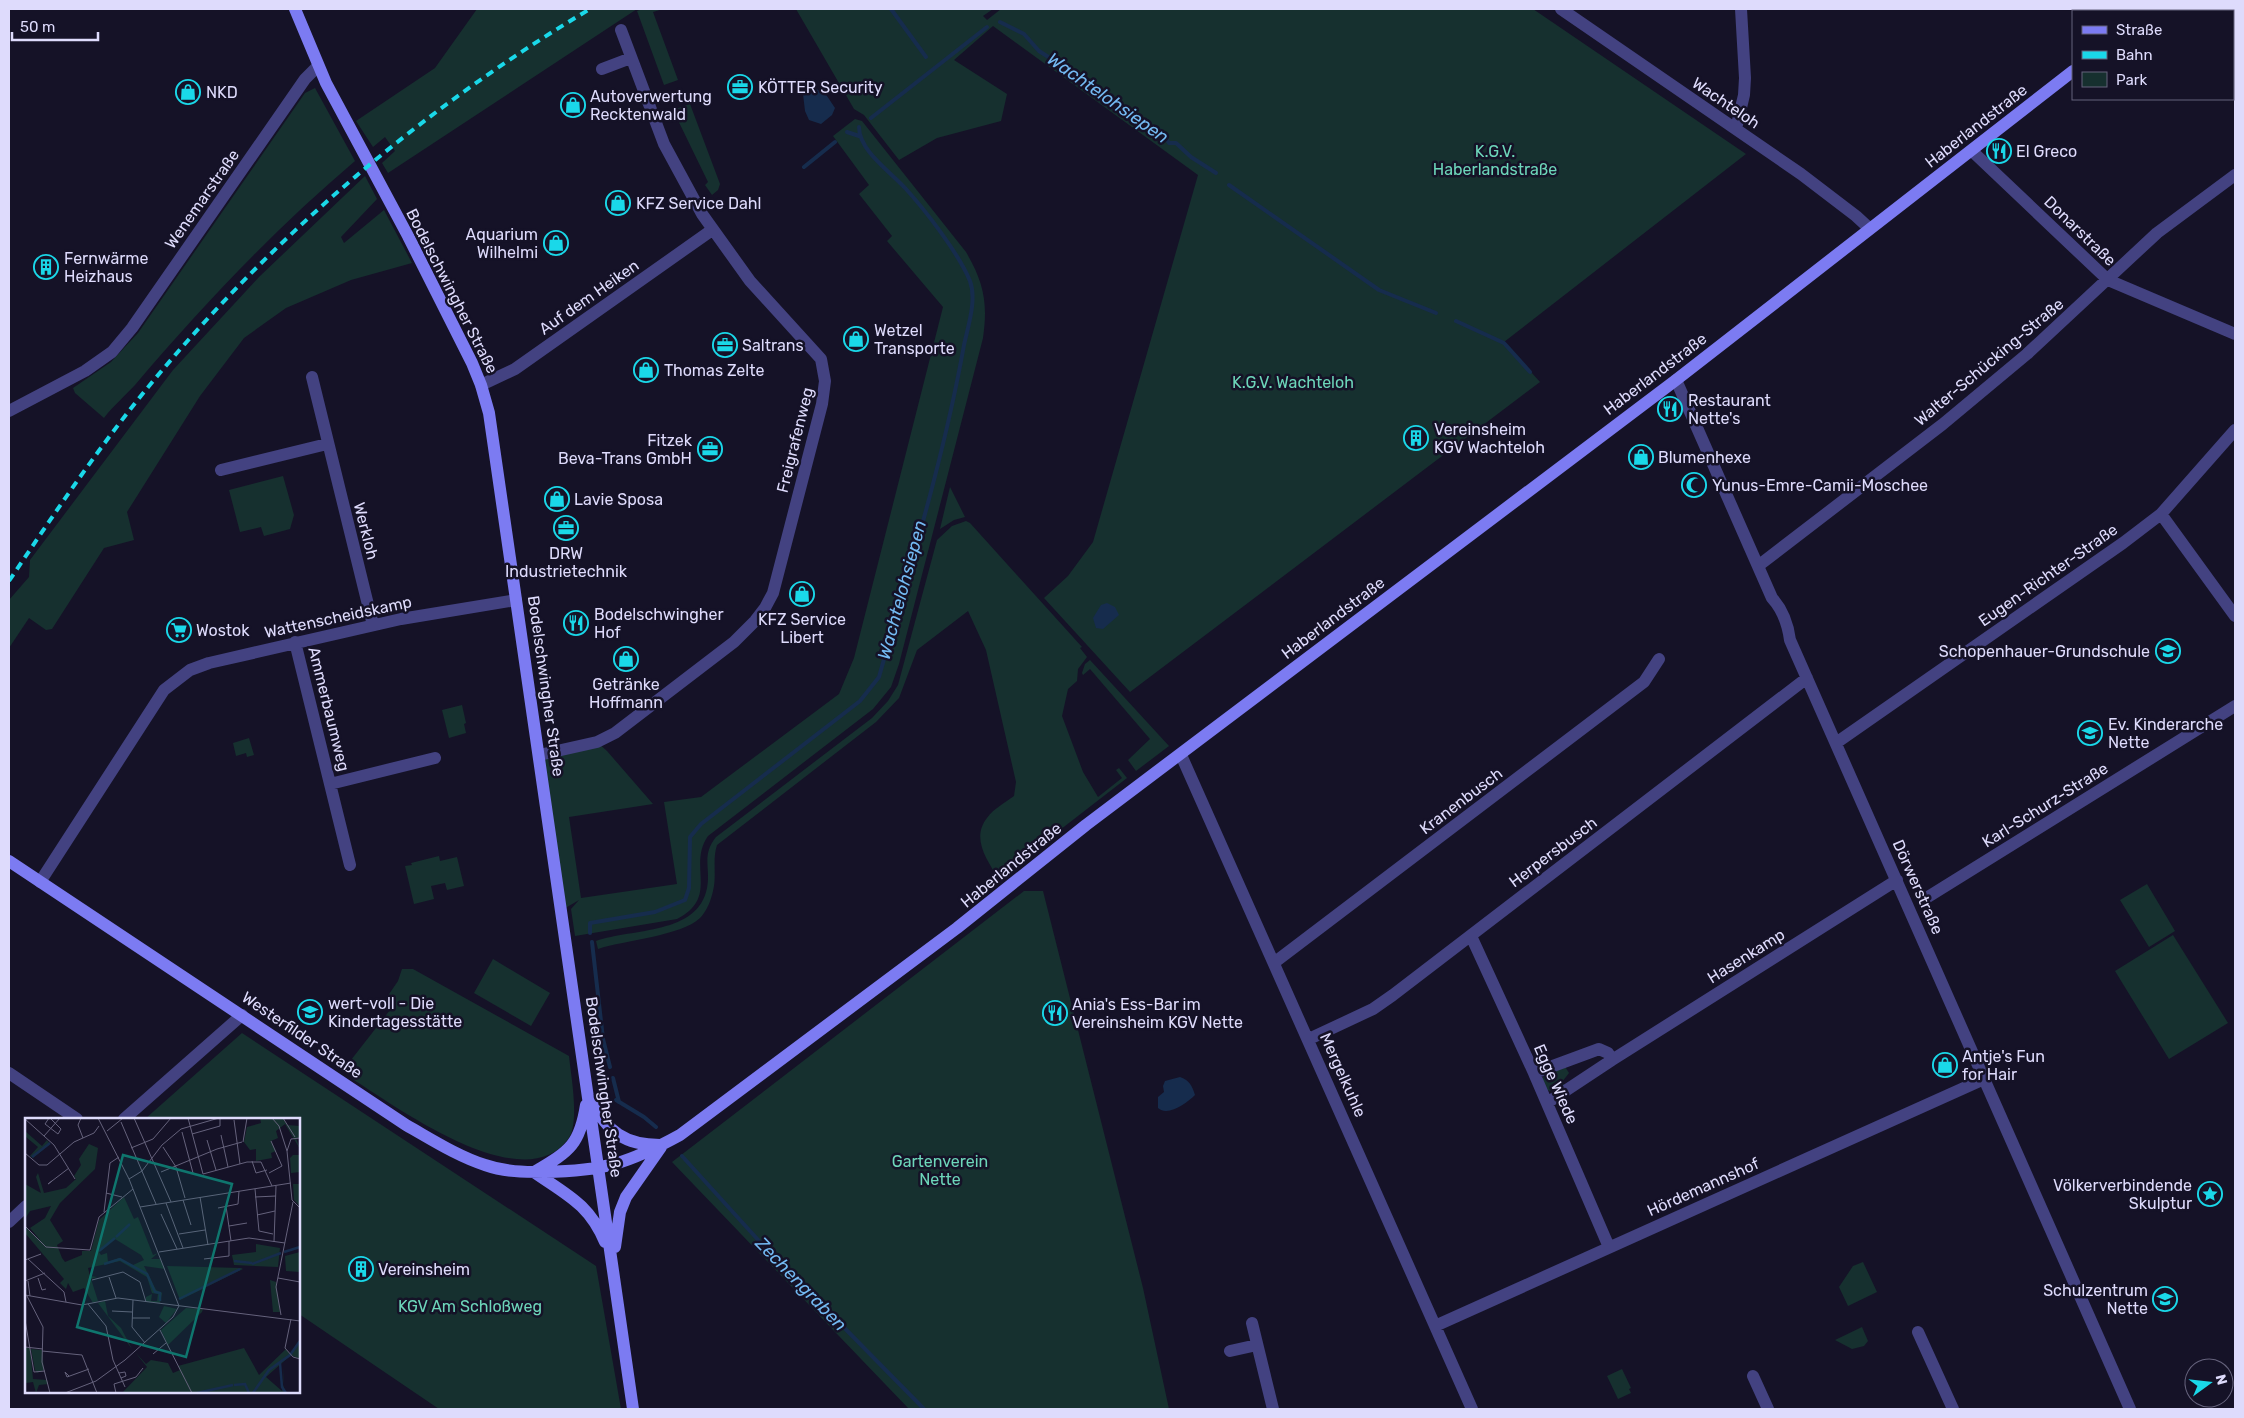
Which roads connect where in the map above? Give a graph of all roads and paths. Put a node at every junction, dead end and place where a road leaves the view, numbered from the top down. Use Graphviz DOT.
graph roads {
  1 [pos="295,9"];
  2 [pos="1561,9"];
  3 [pos="1740,9"];
  4 [pos="621,30"];
  5 [pos="631,58"];
  6 [pos="318,66"];
  7 [pos="602,68"];
  8 [pos="2072,72"];
  9 [pos="1736,128"];
  10 [pos="1972,150"];
  11 [pos="2235,175"];
  12 [pos="1869,228"];
  13 [pos="712,230"];
  14 [pos="2108,280"];
  15 [pos="2235,334"];
  16 [pos="312,378"];
  17 [pos="1676,380"];
  18 [pos="481,385"];
  19 [pos="9,411"];
  20 [pos="2235,430"];
  21 [pos="327,444"];
  22 [pos="222,470"];
  23 [pos="2161,514"];
  24 [pos="1758,566"];
  25 [pos="516,600"];
  26 [pos="2235,616"];
  27 [pos="373,625"];
  28 [pos="295,642"];
  29 [pos="1659,659"];
  30 [pos="1808,678"];
  31 [pos="2235,706"];
  32 [pos="1836,743"];
  33 [pos="1181,754"];
  34 [pos="539,755"];
  35 [pos="435,758"];
  36 [pos="330,784"];
  37 [pos="9,861"];
  38 [pos="350,865"];
  39 [pos="1897,880"];
  40 [pos="40,882"];
  41 [pos="1923,900"];
  42 [pos="1471,936"];
  43 [pos="1275,962"];
  44 [pos="242,1015"];
  45 [pos="1309,1039"];
  46 [pos="1612,1060"];
  47 [pos="1534,1073"];
  48 [pos="9,1075"];
  49 [pos="1984,1078"];
  50 [pos="588,1090"];
  51 [pos="1547,1103"];
  52 [pos="75,1118"];
  53 [pos="125,1118"];
  54 [pos="663,1145"];
  55 [pos="599,1169"];
  56 [pos="534,1172"];
  57 [pos="25,1207"];
  58 [pos="9,1222"];
  59 [pos="1609,1247"];
  60 [pos="613,1262"];
  61 [pos="1252,1323"];
  62 [pos="1435,1326"];
  63 [pos="1918,1332"];
  64 [pos="1257,1345"];
  65 [pos="1230,1351"];
  66 [pos="1753,1376"];
  67 [pos="633,1409"];
  68 [pos="1273,1409"];
  69 [pos="1472,1409"];
  70 [pos="1768,1409"];
  71 [pos="1953,1409"];
  72 [pos="2130,1409"];
  1 -- 6 [label="street, Bodelschwingher Straße"];
  2 -- 9 [label="street, Wachteloh"];
  3 -- 9 [label="street"];
  4 -- 5 [label="street, Freigrafenweg"];
  5 -- 7 [label="street"];
  5 -- 13 [label="street, Freigrafenweg"];
  6 -- 18 [label="street, Bodelschwingher Straße"];
  6 -- 19 [label="street, Wenemarstraße"];
  8 -- 10 [label="street, Haberlandstraße"];
  9 -- 12 [label="street, Wachteloh"];
  10 -- 12 [label="street, Haberlandstraße"];
  10 -- 14 [label="street, Donarstraße"];
  11 -- 14 [label="street, Walter-Schücking-Straße"];
  12 -- 17 [label="street, Haberlandstraße"];
  13 -- 18 [label="street, Auf dem Heiken"];
  13 -- 34 [label="street, Freigrafenweg"];
  14 -- 15 [label="street, Donarstraße"];
  14 -- 24 [label="street, Walter-Schücking-Straße"];
  16 -- 21 [label="street, Werkloh"];
  17 -- 24 [label="street, Dörwerstraße"];
  17 -- 33 [label="street, Haberlandstraße"];
  18 -- 25 [label="street, Bodelschwingher Straße"];
  20 -- 23 [label="street, Eugen-Richter-Straße"];
  21 -- 22 [label="street"];
  21 -- 27 [label="street, Werkloh"];
  23 -- 26 [label="street"];
  23 -- 32 [label="street, Eugen-Richter-Straße"];
  24 -- 30 [label="street, Dörwerstraße"];
  25 -- 27 [label="street, Wattenscheidskamp"];
  25 -- 34 [label="street, Bodelschwingher Straße"];
  27 -- 28 [label="street, Wattenscheidskamp"];
  28 -- 36 [label="street, Ammerbaumweg"];
  28 -- 40 [label="street, Wattenscheidskamp"];
  29 -- 43 [label="street, Kranenbusch"];
  30 -- 32 [label="street, Dörwerstraße"];
  30 -- 42 [label="street, Herpersbusch"];
  31 -- 41 [label="street, Karl-Schurz-Straße"];
  32 -- 39 [label="street, Dörwerstraße"];
  33 -- 43 [label="street, Mergelkuhle"];
  33 -- 54 [label="street, Haberlandstraße"];
  34 -- 50 [label="street, Bodelschwingher Straße"];
  35 -- 36 [label="street, Ammerbaumweg"];
  36 -- 38 [label="street, Ammerbaumweg"];
  37 -- 40 [label="street, Westerfilder Straße"];
  39 -- 46 [label="street, Hasenkamp"];
  39 -- 49 [label="street, Dörwerstraße"];
  40 -- 44 [label="street, Westerfilder Straße"];
  42 -- 45 [label="street, Herpersbusch"];
  42 -- 47 [label="street, Egge Wiede"];
  43 -- 45 [label="street, Mergelkuhle"];
  44 -- 53 [label="street"];
  44 -- 56 [label="street, Westerfilder Straße"];
  45 -- 62 [label="street, Mergelkuhle"];
  46 -- 47 [label="street"];
  46 -- 51 [label="street, Hasenkamp"];
  47 -- 51 [label="street, Egge Wiede"];
  48 -- 52 [label="street"];
  49 -- 59 [label="street, Hördemannshof"];
  49 -- 72 [label="street, Dörwerstraße"];
  50 -- 54 [label="street"];
  50 -- 55 [label="street, Bodelschwingher Straße"];
  50 -- 56 [label="street"];
  51 -- 59 [label="street, Egge Wiede"];
  54 -- 55 [label="street, Haberlandstraße"];
  54 -- 60 [label="street"];
  55 -- 56 [label="street, Westerfilder Straße"];
  55 -- 60 [label="street, Bodelschwingher Straße"];
  56 -- 60 [label="street"];
  57 -- 58 [label="street"];
  59 -- 62 [label="street, Hördemannshof"];
  60 -- 67 [label="street, Bodelschwingher Straße"];
  61 -- 64 [label="street"];
  62 -- 69 [label="street, Mergelkuhle"];
  63 -- 71 [label="street"];
  64 -- 65 [label="street"];
  64 -- 68 [label="street"];
  66 -- 70 [label="street"];
}
